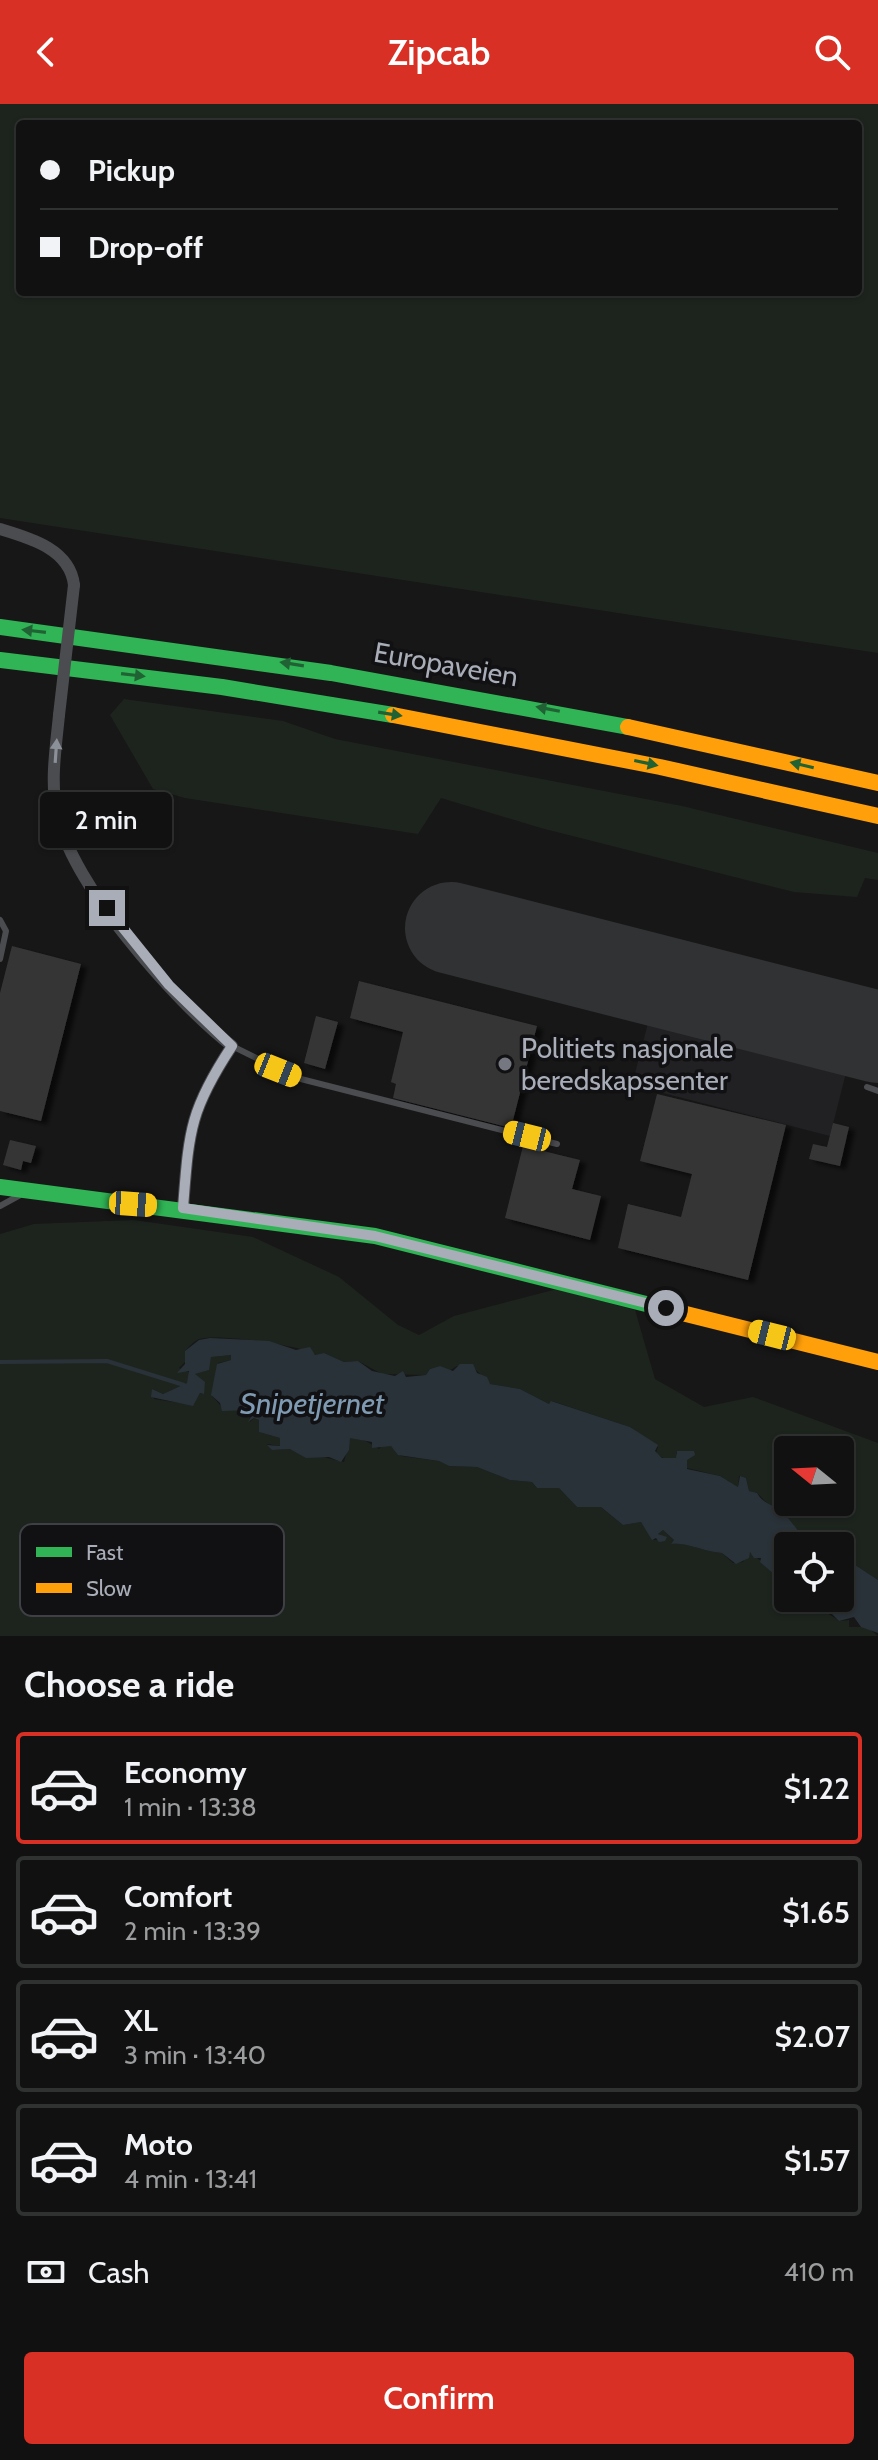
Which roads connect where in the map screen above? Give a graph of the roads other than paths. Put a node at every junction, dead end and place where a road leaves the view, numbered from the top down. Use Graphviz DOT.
graph roads {
  1 [pos="0,529"];
  2 [pos="0,627"];
  3 [pos="0,660"];
  4 [pos="878,783"];
  5 [pos="878,816"];
  6 [pos="0,920"];
  7 [pos="0,959"];
  8 [pos="232,1046"];
  9 [pos="867,1087"];
  10 [pos="878,1091"];
  11 [pos="557,1144"];
  12 [pos="0,1187"];
  13 [pos="27,1192"];
  14 [pos="0,1206"];
  15 [pos="183,1208"];
  16 [pos="878,1362"];
  8 -- 1 [label="street, one-way, bridge"];
  4 -- 2 [label="main road, Europaveien, one-way"];
  3 -- 5 [label="main road, Europaveien, one-way"];
  6 -- 7 [label="lane"];
  8 -- 11 [label="lane"];
  8 -- 15 [label="street"];
  9 -- 10 [label="lane"];
  12 -- 13 [label="main road"];
  13 -- 14 [label="lane"];
  13 -- 15 [label="main road"];
  15 -- 16 [label="main road"];
}
